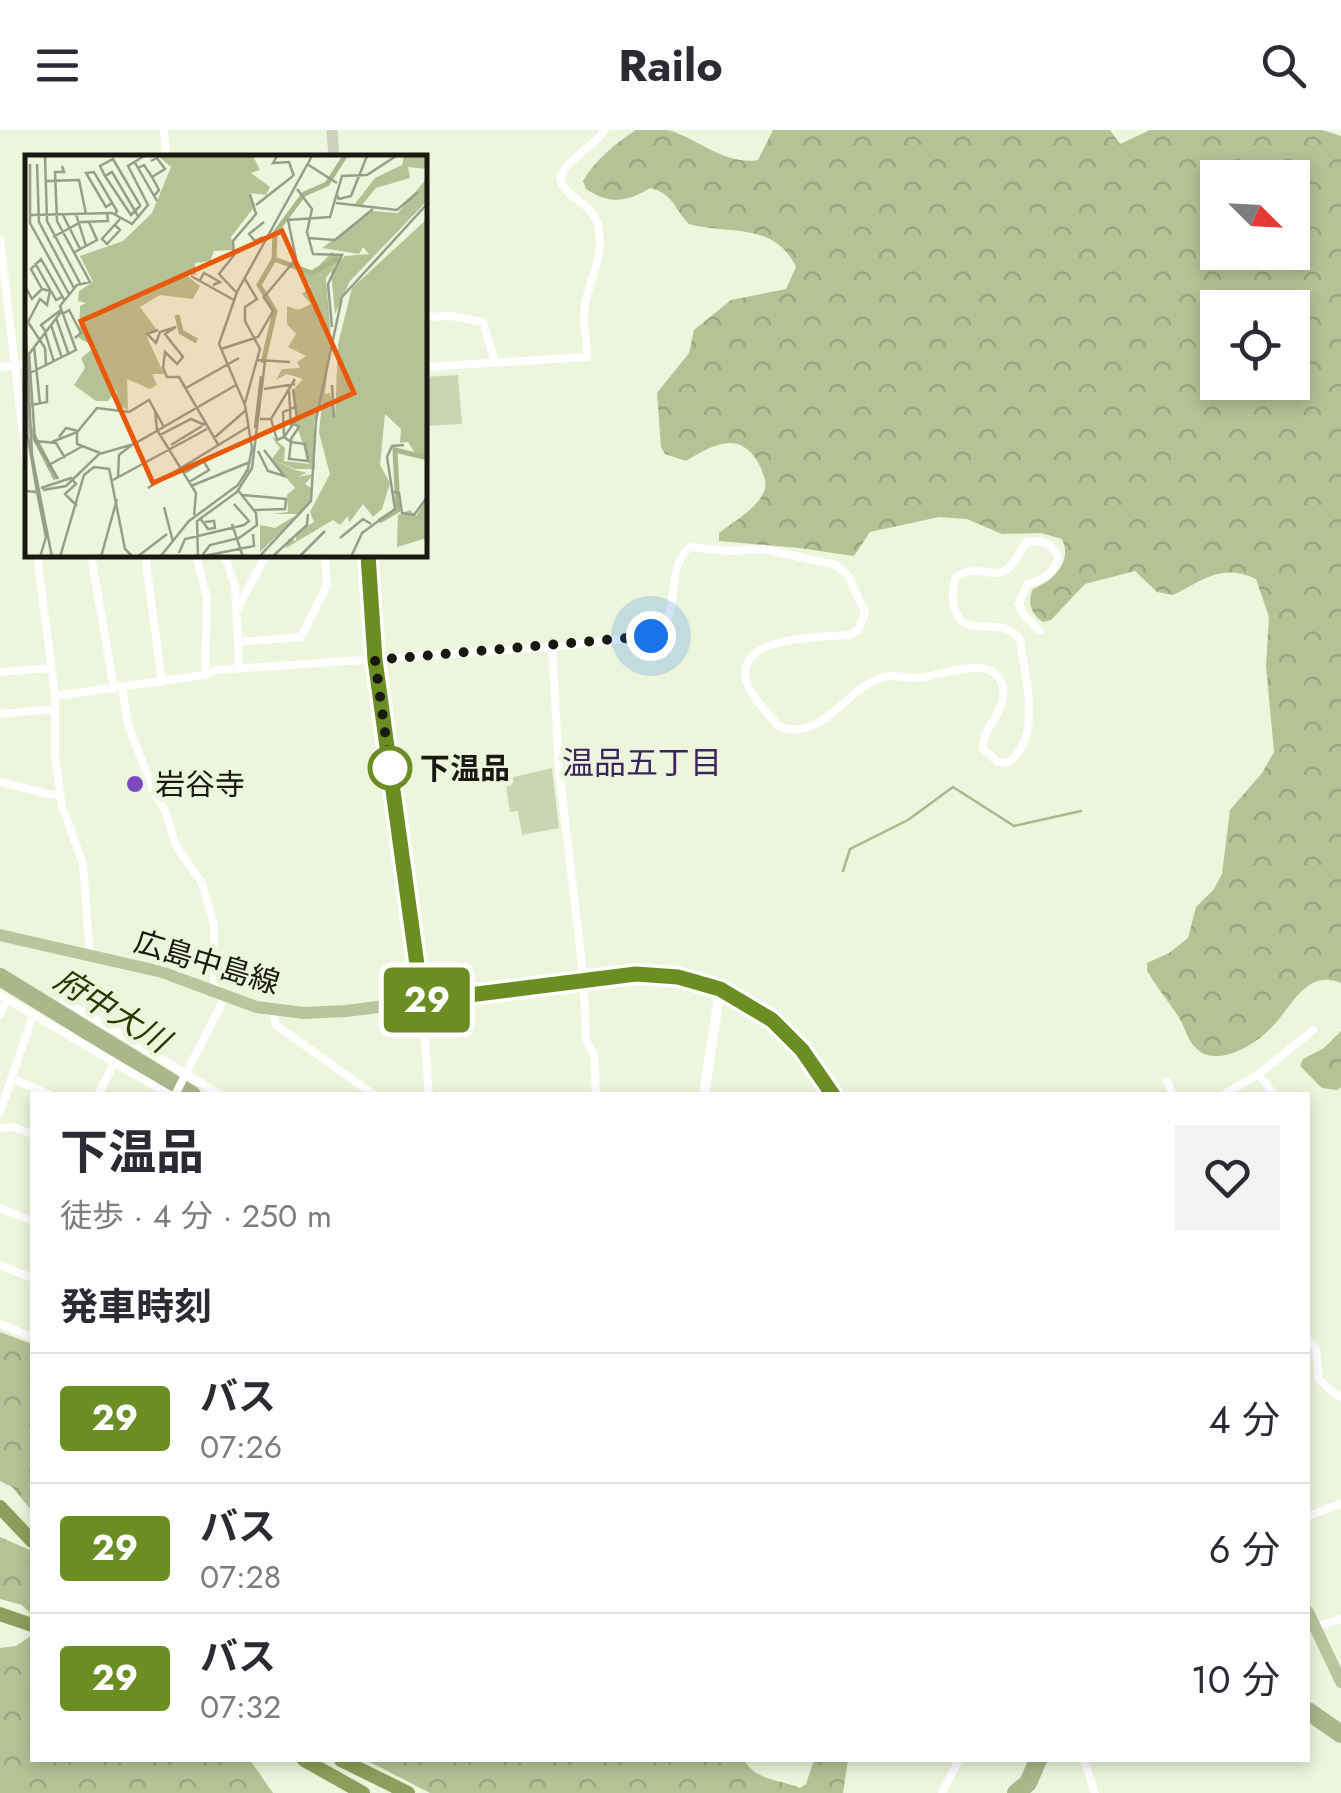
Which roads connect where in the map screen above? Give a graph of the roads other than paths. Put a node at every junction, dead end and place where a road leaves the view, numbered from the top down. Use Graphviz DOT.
graph roads {
  1 [pos="164,130"];
  2 [pos="332,130"];
  3 [pos="605,130"];
  4 [pos="166,155"];
  5 [pos="334,155"];
  6 [pos="0,240"];
  7 [pos="428,317"];
  8 [pos="495,362"];
  9 [pos="25,364"];
  10 [pos="14,365"];
  11 [pos="0,366"];
  12 [pos="428,367"];
  13 [pos="25,453"];
  14 [pos="37,558"];
  15 [pos="92,558"];
  16 [pos="145,558"];
  17 [pos="197,558"];
  18 [pos="226,558"];
  19 [pos="264,558"];
  20 [pos="324,558"];
  21 [pos="368,558"];
  22 [pos="236,612"];
  23 [pos="1040,631"];
  24 [pos="238,642"];
  25 [pos="552,647"];
  26 [pos="375,660"];
  27 [pos="51,668"];
  28 [pos="240,668"];
  29 [pos="0,672"];
  30 [pos="204,675"];
  31 [pos="162,682"];
  32 [pos="118,688"];
  33 [pos="55,696"];
  34 [pos="55,709"];
  35 [pos="0,714"];
  36 [pos="0,782"];
  37 [pos="60,794"];
  38 [pos="0,935"];
  39 [pos="90,954"];
  40 [pos="583,981"];
  41 [pos="720,989"];
  42 [pos="211,990"];
  43 [pos="4,997"];
  44 [pos="225,997"];
  45 [pos="64,1000"];
  46 [pos="422,1001"];
  47 [pos="272,1010"];
  48 [pos="0,1015"];
  49 [pos="33,1015"];
  50 [pos="1313,1030"];
  51 [pos="114,1063"];
  52 [pos="186,1074"];
  53 [pos="1260,1074"];
  54 [pos="12,1078"];
  55 [pos="1167,1080"];
  56 [pos="43,1092"];
  57 [pos="100,1092"];
  58 [pos="167,1092"];
  59 [pos="174,1092"];
  60 [pos="215,1092"];
  61 [pos="370,1092"];
  62 [pos="429,1092"];
  63 [pos="596,1092"];
  64 [pos="704,1092"];
  65 [pos="831,1092"];
  66 [pos="1171,1092"];
  67 [pos="1229,1092"];
  68 [pos="1272,1092"];
  69 [pos="0,1112"];
  70 [pos="0,1128"];
  71 [pos="30,1133"];
  72 [pos="0,1208"];
  73 [pos="30,1220"];
  74 [pos="0,1266"];
  75 [pos="30,1277"];
  76 [pos="0,1324"];
  77 [pos="30,1336"];
  78 [pos="1310,1342"];
  79 [pos="1341,1398"];
  80 [pos="1341,1504"];
  81 [pos="0,1507"];
  82 [pos="1310,1515"];
  83 [pos="30,1539"];
  84 [pos="0,1614"];
  85 [pos="1310,1617"];
  86 [pos="1341,1619"];
  87 [pos="30,1624"];
  88 [pos="1314,1627"];
  89 [pos="1341,1682"];
  90 [pos="303,1762"];
  91 [pos="304,1762"];
  92 [pos="335,1762"];
  93 [pos="344,1762"];
  94 [pos="958,1762"];
  95 [pos="1085,1762"];
  96 [pos="352,1793"];
  97 [pos="362,1793"];
  98 [pos="390,1793"];
  99 [pos="408,1793"];
  100 [pos="942,1793"];
  101 [pos="1096,1793"];
  1 -- 4 [label="street"];
  2 -- 5 [label="main road"];
  3 -- 8 [label="street"];
  6 -- 10 [label="street"];
  7 -- 8 [label="street"];
  8 -- 12 [label="street"];
  9 -- 10 [label="street"];
  10 -- 11 [label="street"];
  10 -- 13 [label="street"];
  14 -- 27 [label="street"];
  15 -- 32 [label="street"];
  16 -- 31 [label="street"];
  17 -- 30 [label="street"];
  18 -- 22 [label="street"];
  19 -- 22 [label="street"];
  20 -- 24 [label="street"];
  21 -- 26 [label="main road"];
  22 -- 24 [label="street"];
  23 -- 25 [label="street"];
  24 -- 28 [label="street"];
  25 -- 26 [label="street"];
  25 -- 40 [label="street"];
  26 -- 28 [label="street"];
  26 -- 46 [label="main road"];
  27 -- 29 [label="street"];
  27 -- 33 [label="street"];
  28 -- 30 [label="street"];
  30 -- 31 [label="street"];
  31 -- 32 [label="street"];
  32 -- 33 [label="street"];
  32 -- 42 [label="street"];
  33 -- 34 [label="street"];
  34 -- 35 [label="street"];
  34 -- 37 [label="street"];
  36 -- 37 [label="street"];
  37 -- 39 [label="street"];
  38 -- 39 [label="main road, 広島中島線"];
  39 -- 42 [label="main road, 広島中島線"];
  40 -- 41 [label="main road, 広島中島線"];
  40 -- 46 [label="main road, 広島中島線"];
  40 -- 63 [label="street"];
  41 -- 64 [label="street"];
  41 -- 65 [label="main road, 広島中島線"];
  42 -- 44 [label="main road, 広島中島線"];
  43 -- 48 [label="street"];
  43 -- 49 [label="street"];
  44 -- 47 [label="main road, 広島中島線"];
  44 -- 52 [label="street"];
  45 -- 52 [label="street"];
  46 -- 47 [label="main road, 広島中島線"];
  46 -- 62 [label="street"];
  47 -- 61 [label="street"];
  49 -- 51 [label="street"];
  49 -- 54 [label="street"];
  50 -- 53 [label="street"];
  51 -- 57 [label="street"];
  51 -- 58 [label="street"];
  52 -- 59 [label="street"];
  52 -- 60 [label="street"];
  53 -- 67 [label="street"];
  53 -- 68 [label="street"];
  54 -- 56 [label="street"];
  54 -- 69 [label="street"];
  55 -- 66 [label="street"];
  70 -- 71 [label="street"];
  72 -- 73 [label="street"];
  74 -- 75 [label="street"];
  76 -- 77 [label="street"];
  78 -- 79 [label="street"];
  80 -- 82 [label="street"];
  81 -- 83 [label="highway"];
  84 -- 87 [label="highway"];
  85 -- 88 [label="main road"];
  86 -- 88 [label="street"];
  88 -- 89 [label="main road"];
  90 -- 96 [label="highway"];
  91 -- 97 [label="highway"];
  92 -- 98 [label="highway"];
  93 -- 99 [label="highway"];
  94 -- 100 [label="street"];
  95 -- 101 [label="street"];
}
